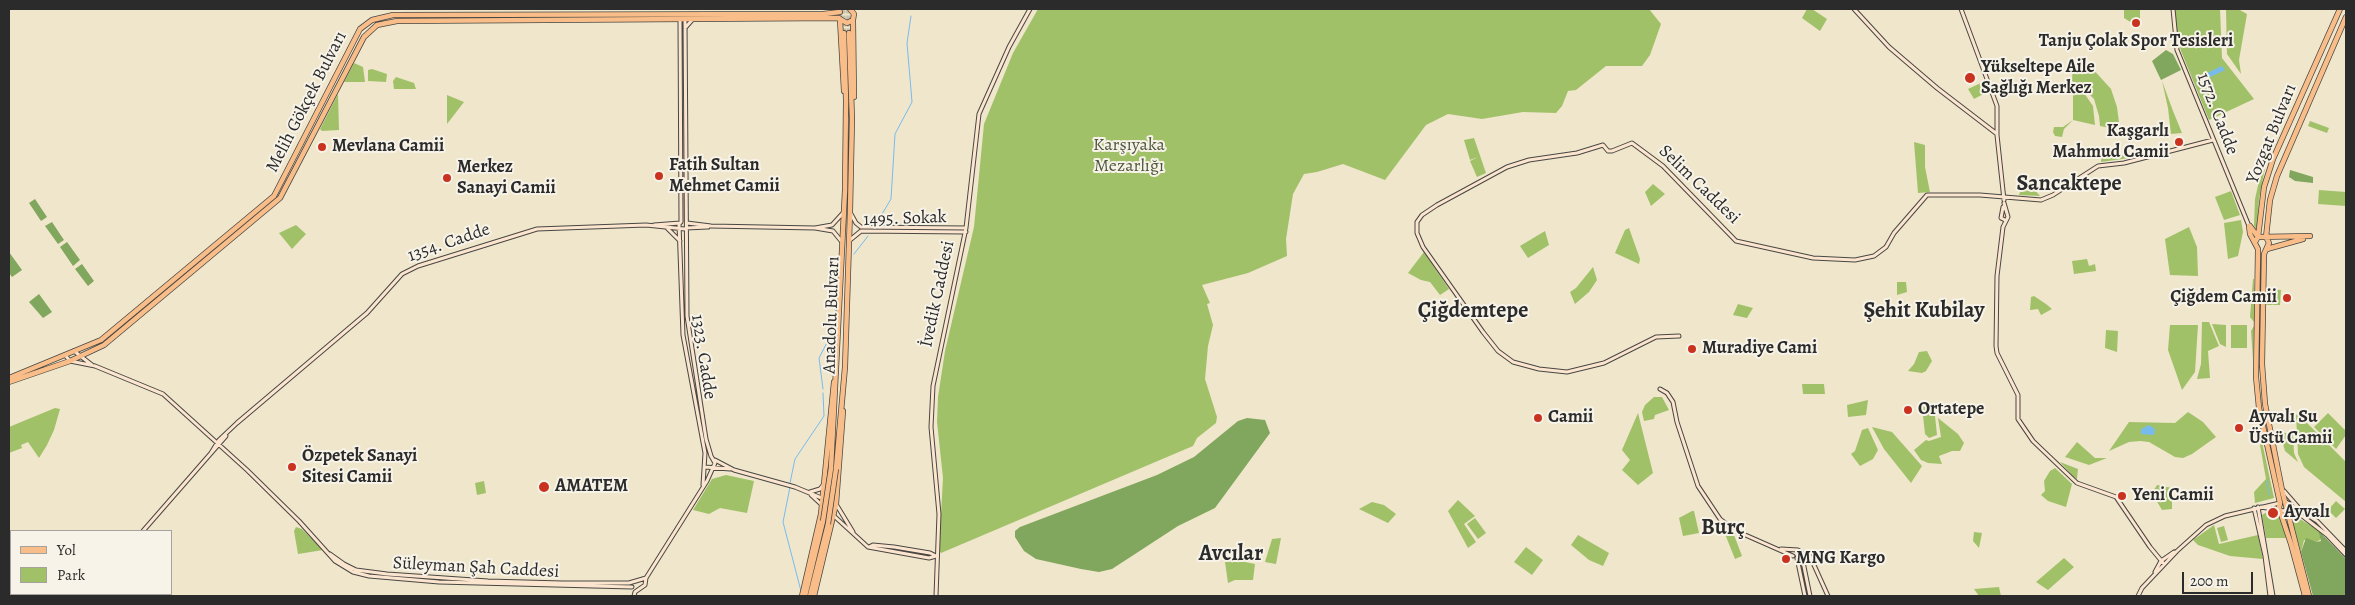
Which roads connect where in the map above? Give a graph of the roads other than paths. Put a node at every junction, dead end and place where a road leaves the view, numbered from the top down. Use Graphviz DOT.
graph roads {
  1 [pos="851,9"];
  2 [pos="1030,9"];
  3 [pos="1854,9"];
  4 [pos="1961,9"];
  5 [pos="2173,9"];
  6 [pos="2340,9"];
  7 [pos="841,10"];
  8 [pos="682,13"];
  9 [pos="499,15"];
  10 [pos="2346,17"];
  11 [pos="682,19"];
  12 [pos="693,19"];
  13 [pos="840,19"];
  14 [pos="853,20"];
  15 [pos="499,21"];
  16 [pos="685,29"];
  17 [pos="847,31"];
  18 [pos="1998,135"];
  19 [pos="2214,140"];
  20 [pos="680,146"];
  21 [pos="685,146"];
  22 [pos="680,162"];
  23 [pos="687,162"];
  24 [pos="680,174"];
  25 [pos="687,174"];
  26 [pos="2004,198"];
  27 [pos="2269,209"];
  28 [pos="2276,210"];
  29 [pos="844,212"];
  30 [pos="850,212"];
  31 [pos="680,215"];
  32 [pos="672,224"];
  33 [pos="646,225"];
  34 [pos="683,225"];
  35 [pos="2249,226"];
  36 [pos="667,228"];
  37 [pos="815,228"];
  38 [pos="873,229"];
  39 [pos="829,230"];
  40 [pos="966,230"];
  41 [pos="2258,237"];
  42 [pos="2266,237"];
  43 [pos="681,242"];
  44 [pos="842,242"];
  45 [pos="2255,242"];
  46 [pos="849,243"];
  47 [pos="2258,249"];
  48 [pos="2265,249"];
  49 [pos="2258,260"];
  50 [pos="2264,260"];
  51 [pos="682,316"];
  52 [pos="687,316"];
  53 [pos="689,334"];
  54 [pos="683,335"];
  55 [pos="1679,336"];
  56 [pos="74,352"];
  57 [pos="65,355"];
  58 [pos="79,356"];
  59 [pos="70,360"];
  60 [pos="95,366"];
  61 [pos="837,369"];
  62 [pos="9,378"];
  63 [pos="9,382"];
  64 [pos="1660,389"];
  65 [pos="842,390"];
  66 [pos="219,443"];
  67 [pos="705,459"];
  68 [pos="713,459"];
  69 [pos="705,466"];
  70 [pos="713,468"];
  71 [pos="833,468"];
  72 [pos="734,470"];
  73 [pos="825,483"];
  74 [pos="703,486"];
  75 [pos="2282,490"];
  76 [pos="807,492"];
  77 [pos="823,498"];
  78 [pos="2280,503"];
  79 [pos="822,504"];
  80 [pos="836,504"];
  81 [pos="2287,506"];
  82 [pos="2256,507"];
  83 [pos="2281,510"];
  84 [pos="2302,514"];
  85 [pos="833,515"];
  86 [pos="2290,520"];
  87 [pos="826,523"];
  88 [pos="144,530"];
  89 [pos="854,532"];
  90 [pos="2177,551"];
  91 [pos="2346,551"];
  92 [pos="1797,555"];
  93 [pos="2346,555"];
  94 [pos="936,556"];
  95 [pos="2162,559"];
  96 [pos="2166,563"];
  97 [pos="2154,574"];
  98 [pos="646,578"];
  99 [pos="630,585"];
  100 [pos="634,594"];
  101 [pos="804,596"];
  102 [pos="812,596"];
  103 [pos="936,596"];
  104 [pos="1805,596"];
  105 [pos="1810,596"];
  106 [pos="1828,596"];
  107 [pos="2138,596"];
  108 [pos="2272,596"];
  109 [pos="2305,596"];
  110 [pos="2309,596"];
  1 -- 14 [label="main road"];
  2 -- 40 [label="main road, İvedik Caddesi"];
  3 -- 18 [label="main road"];
  4 -- 18 [label="main road"];
  5 -- 19 [label="main road, 1572. Cadde"];
  6 -- 41 [label="main road, Yozgat Bulvarı"];
  7 -- 8 [label="main road, Melih Gökçek Bulvarı"];
  7 -- 13 [label="main road"];
  8 -- 9 [label="main road, Melih Gökçek Bulvarı"];
  8 -- 11 [label="main road"];
  9 -- 15 [label="main road"];
  9 -- 56 [label="main road, Melih Gökçek Bulvarı"];
  10 -- 27 [label="main road, Yozgat Bulvarı"];
  11 -- 12 [label="main road, Melih Gökçek Bulvarı"];
  11 -- 15 [label="main road, Melih Gökçek Bulvarı"];
  11 -- 16 [label="main road"];
  11 -- 20 [label="main road, 1323. Cadde"];
  12 -- 13 [label="main road, Melih Gökçek Bulvarı"];
  12 -- 16 [label="main road"];
  13 -- 14 [label="main road, Melih Gökçek Bulvarı"];
  13 -- 17 [label="main road"];
  14 -- 17 [label="main road"];
  15 -- 58 [label="main road, Melih Gökçek Bulvarı"];
  16 -- 21 [label="main road"];
  17 -- 29 [label="main road, Anadolu Bulvarı"];
  17 -- 30 [label="main road, Anadolu Bulvarı"];
  18 -- 26 [label="main road"];
  19 -- 26 [label="main road"];
  19 -- 35 [label="main road, 1572. Cadde"];
  20 -- 21 [label="main road"];
  20 -- 22 [label="main road, 1323. Cadde"];
  21 -- 23 [label="main road"];
  22 -- 23 [label="main road"];
  22 -- 24 [label="main road, 1323. Cadde"];
  23 -- 25 [label="main road"];
  24 -- 25 [label="main road"];
  24 -- 31 [label="main road, 1323. Cadde"];
  25 -- 34 [label="main road"];
  26 -- 55 [label="main road, Selim Caddesi"];
  26 -- 95 [label="main road"];
  27 -- 28 [label="main road"];
  27 -- 42 [label="main road, Yozgat Bulvarı"];
  29 -- 37 [label="main road, 1495. Sokak"];
  29 -- 44 [label="main road, Anadolu Bulvarı"];
  30 -- 38 [label="main road, 1495. Sokak"];
  30 -- 46 [label="main road, Anadolu Bulvarı"];
  31 -- 32 [label="main road"];
  31 -- 34 [label="main road, 1323. Cadde"];
  32 -- 33 [label="main road"];
  32 -- 34 [label="main road"];
  33 -- 36 [label="main road, 1354. Cadde"];
  33 -- 66 [label="main road, 1354. Cadde"];
  34 -- 36 [label="main road, 1354. Cadde"];
  34 -- 37 [label="main road, 1495. Sokak"];
  34 -- 43 [label="main road, 1323. Cadde"];
  34 -- 52 [label="main road"];
  35 -- 41 [label="main road"];
  35 -- 45 [label="main road"];
  36 -- 43 [label="main road"];
  37 -- 39 [label="main road, 1495. Sokak"];
  38 -- 40 [label="main road, 1495. Sokak"];
  38 -- 46 [label="main road, 1495. Sokak"];
  39 -- 44 [label="main road, Anadolu Bulvarı"];
  40 -- 94 [label="main road, İvedik Caddesi"];
  41 -- 42 [label="main road"];
  41 -- 45 [label="main road, Yozgat Bulvarı"];
  42 -- 48 [label="main road, Yozgat Bulvarı"];
  42 -- 48 [label="main road"];
  43 -- 51 [label="main road, 1323. Cadde"];
  44 -- 61 [label="main road, Anadolu Bulvarı"];
  45 -- 47 [label="main road"];
  46 -- 65 [label="main road, Anadolu Bulvarı"];
  47 -- 48 [label="main road"];
  47 -- 49 [label="main road"];
  48 -- 50 [label="main road, Yozgat Bulvarı"];
  49 -- 50 [label="main road"];
  49 -- 78 [label="main road"];
  50 -- 75 [label="main road, Yozgat Bulvarı"];
  51 -- 52 [label="main road"];
  51 -- 54 [label="main road, 1323. Cadde"];
  52 -- 53 [label="main road"];
  53 -- 54 [label="main road"];
  53 -- 68 [label="main road"];
  54 -- 67 [label="main road, 1323. Cadde"];
  56 -- 57 [label="main road, Melih Gökçek Bulvarı"];
  56 -- 58 [label="main road"];
  57 -- 59 [label="main road"];
  57 -- 62 [label="main road, Melih Gökçek Bulvarı"];
  58 -- 59 [label="main road, Melih Gökçek Bulvarı"];
  58 -- 60 [label="main road"];
  59 -- 60 [label="main road"];
  59 -- 63 [label="main road, Melih Gökçek Bulvarı"];
  60 -- 66 [label="main road"];
  61 -- 71 [label="main road, Anadolu Bulvarı"];
  61 -- 73 [label="main road"];
  64 -- 92 [label="main road"];
  65 -- 71 [label="main road, Anadolu Bulvarı"];
  65 -- 80 [label="main road"];
  66 -- 88 [label="main road, 1354. Cadde"];
  66 -- 99 [label="main road, Süleyman Şah Caddesi"];
  67 -- 68 [label="main road"];
  67 -- 69 [label="main road"];
  68 -- 70 [label="main road"];
  68 -- 72 [label="main road"];
  69 -- 70 [label="main road"];
  69 -- 74 [label="main road"];
  70 -- 72 [label="main road"];
  70 -- 74 [label="main road"];
  71 -- 87 [label="main road, Anadolu Bulvarı, bridge"];
  72 -- 76 [label="main road"];
  73 -- 76 [label="main road"];
  73 -- 77 [label="main road"];
  74 -- 98 [label="main road"];
  75 -- 81 [label="main road, Yozgat Bulvarı"];
  75 -- 84 [label="main road"];
  76 -- 77 [label="main road"];
  76 -- 79 [label="main road"];
  77 -- 79 [label="main road"];
  77 -- 80 [label="main road"];
  78 -- 81 [label="main road"];
  78 -- 82 [label="main road"];
  78 -- 83 [label="main road"];
  79 -- 85 [label="main road"];
  79 -- 101 [label="main road"];
  80 -- 85 [label="main road"];
  80 -- 89 [label="main road"];
  81 -- 83 [label="main road"];
  81 -- 84 [label="main road"];
  81 -- 86 [label="main road, Yozgat Bulvarı"];
  82 -- 83 [label="main road"];
  82 -- 90 [label="main road"];
  82 -- 108 [label="main road"];
  83 -- 109 [label="main road"];
  84 -- 86 [label="main road"];
  84 -- 91 [label="main road"];
  84 -- 93 [label="main road"];
  85 -- 89 [label="main road"];
  85 -- 102 [label="main road"];
  86 -- 110 [label="main road, Yozgat Bulvarı"];
  87 -- 101 [label="main road, Anadolu Bulvarı"];
  87 -- 102 [label="main road, Anadolu Bulvarı"];
  89 -- 94 [label="main road"];
  90 -- 95 [label="main road"];
  90 -- 96 [label="main road"];
  92 -- 104 [label="main road"];
  92 -- 105 [label="main road"];
  92 -- 106 [label="main road"];
  94 -- 103 [label="main road, İvedik Caddesi"];
  95 -- 96 [label="main road"];
  95 -- 97 [label="main road"];
  96 -- 97 [label="main road"];
  97 -- 107 [label="main road"];
  98 -- 99 [label="main road"];
  98 -- 100 [label="main road"];
  99 -- 100 [label="main road"];
}
